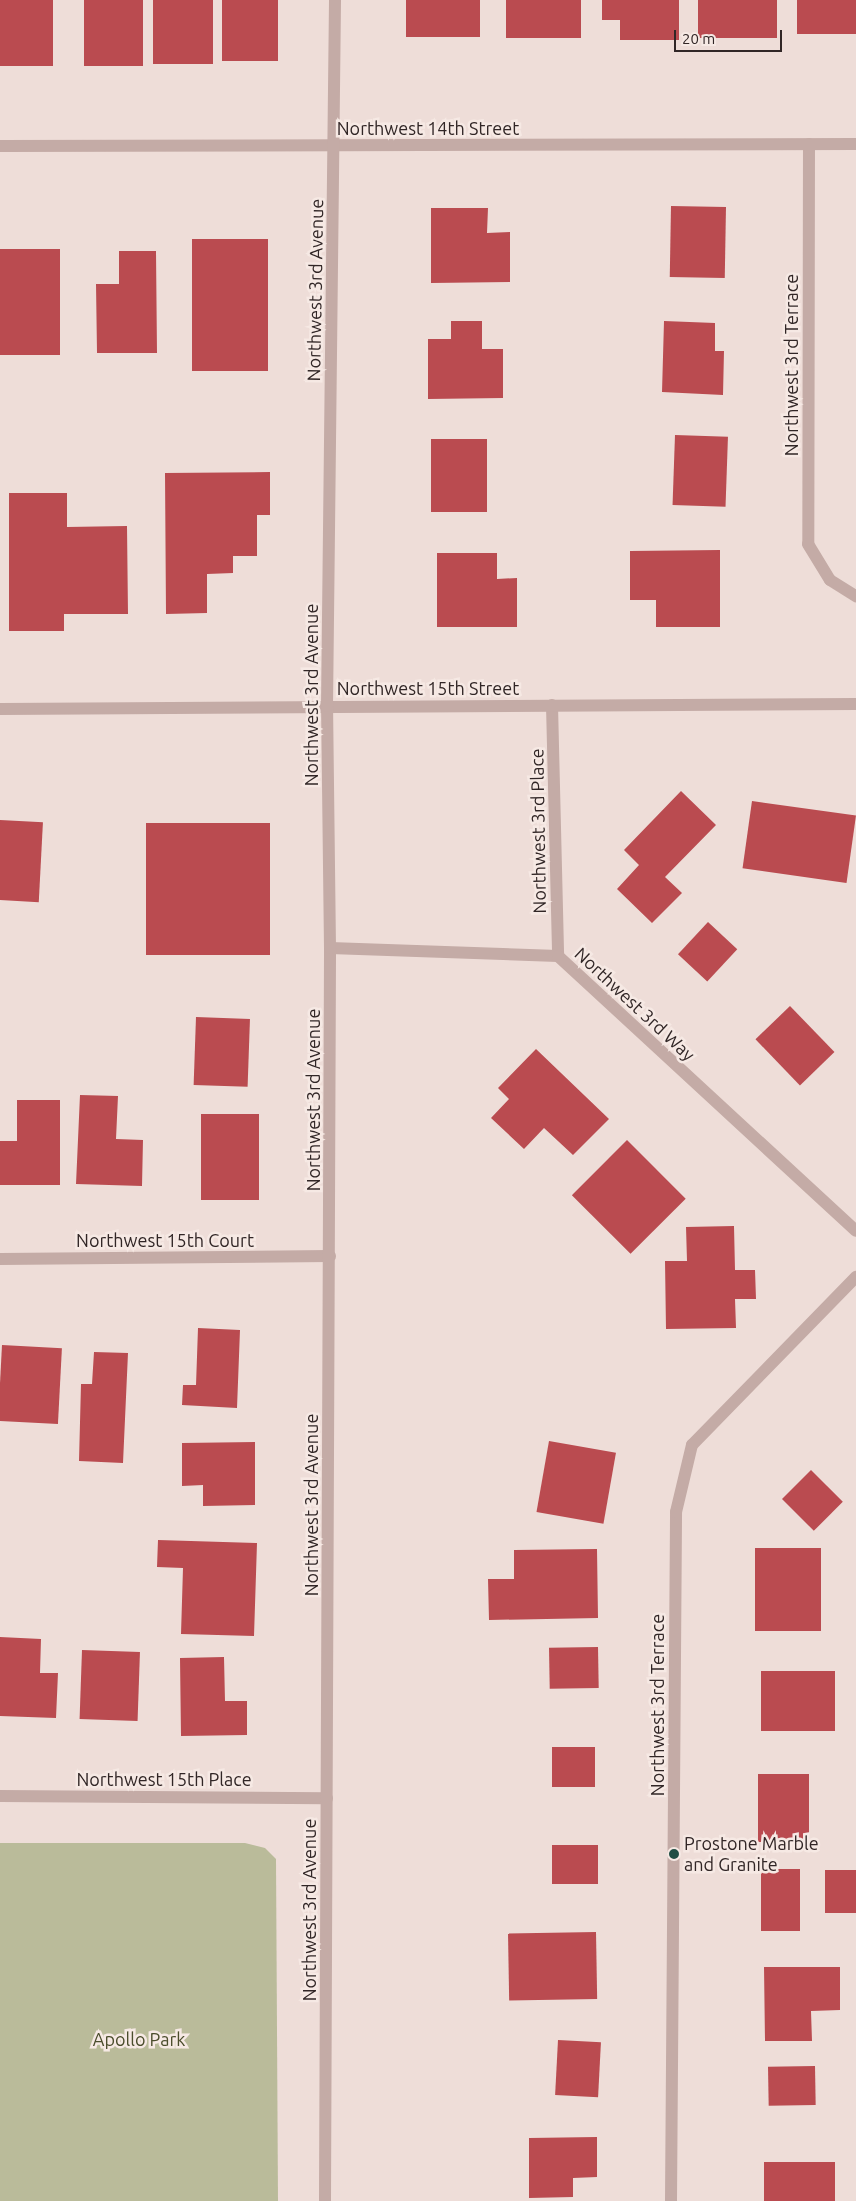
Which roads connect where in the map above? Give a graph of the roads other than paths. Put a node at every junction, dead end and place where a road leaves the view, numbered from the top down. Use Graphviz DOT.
graph roads {
  1 [pos="335,0"];
  2 [pos="809,144"];
  3 [pos="856,144"];
  4 [pos="0,146"];
  5 [pos="334,146"];
  6 [pos="856,596"];
  7 [pos="856,704"];
  8 [pos="552,705"];
  9 [pos="327,706"];
  10 [pos="0,709"];
  11 [pos="330,948"];
  12 [pos="558,956"];
  13 [pos="856,1231"];
  14 [pos="330,1256"];
  15 [pos="0,1259"];
  16 [pos="856,1277"];
  17 [pos="0,1796"];
  18 [pos="327,1798"];
  19 [pos="325,2201"];
  20 [pos="671,2201"];
  1 -- 5 [label="street, Northwest 3rd Avenue"];
  2 -- 3 [label="street, Northwest 14th Street"];
  2 -- 5 [label="street, Northwest 14th Street"];
  2 -- 6 [label="street, Northwest 3rd Terrace"];
  4 -- 5 [label="street, Northwest 14th Street"];
  5 -- 9 [label="street, Northwest 3rd Avenue"];
  7 -- 8 [label="street, Northwest 15th Street"];
  8 -- 9 [label="street, Northwest 15th Street"];
  8 -- 12 [label="street, Northwest 3rd Place"];
  9 -- 10 [label="street, Northwest 15th Street"];
  9 -- 11 [label="street, Northwest 3rd Avenue"];
  11 -- 12 [label="street, Northwest 3rd Way"];
  11 -- 14 [label="street, Northwest 3rd Avenue"];
  12 -- 13 [label="street, Northwest 3rd Way"];
  14 -- 15 [label="street, Northwest 15th Court"];
  14 -- 18 [label="street, Northwest 3rd Avenue"];
  16 -- 20 [label="street, Northwest 3rd Terrace"];
  17 -- 18 [label="street, Northwest 15th Place"];
  18 -- 19 [label="street, Northwest 3rd Avenue"];
}
